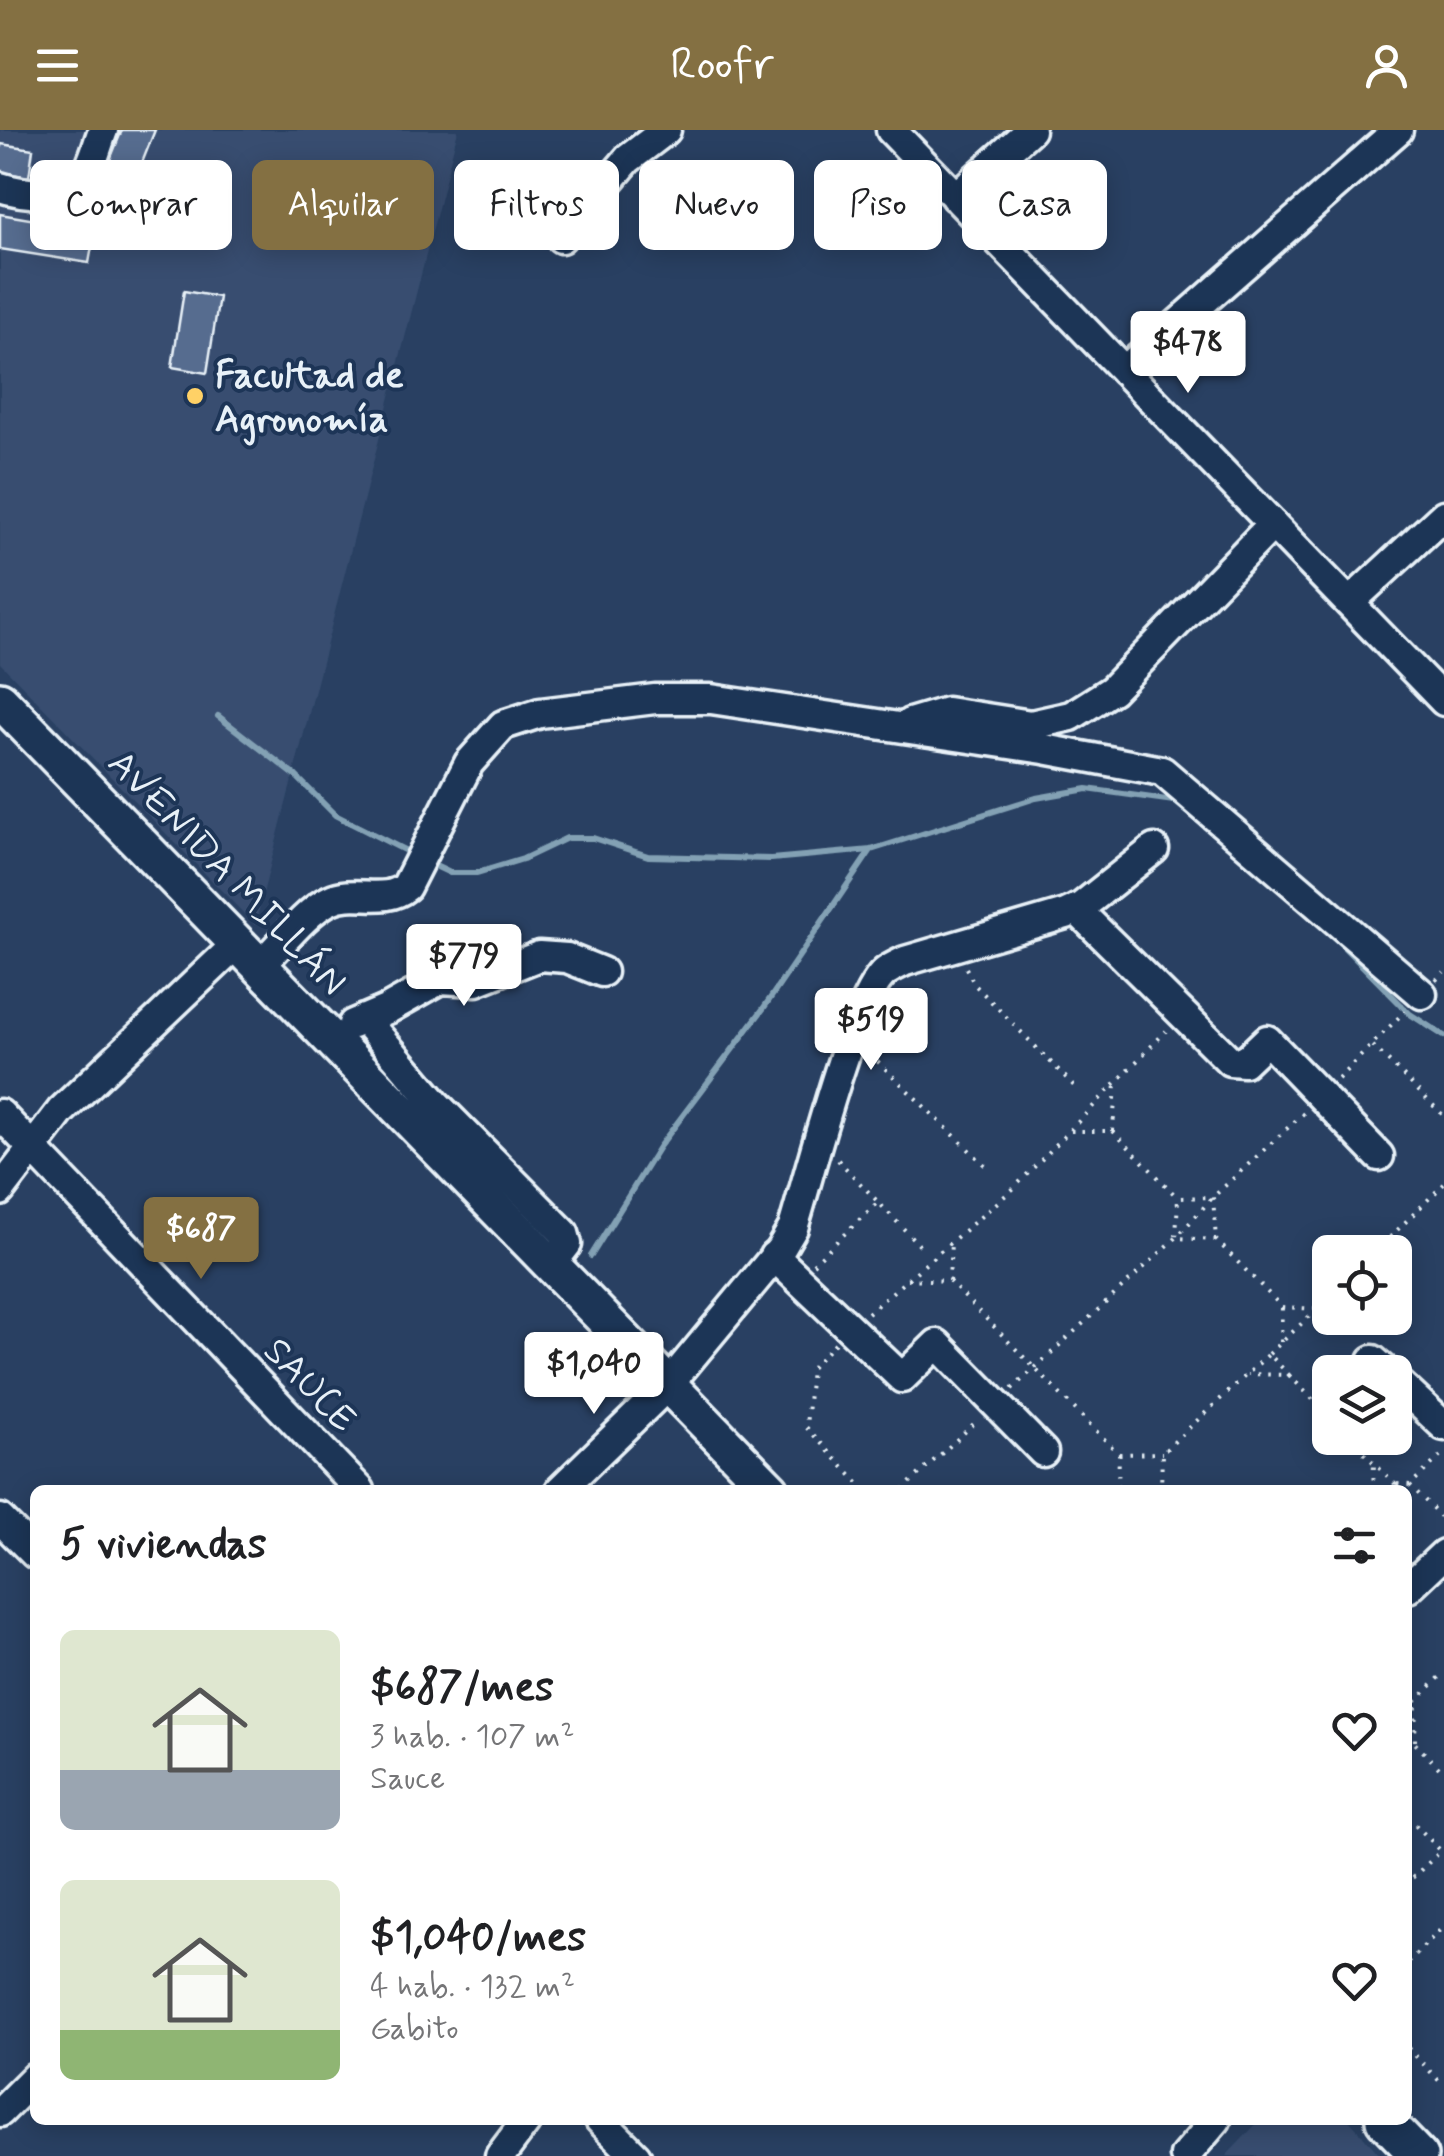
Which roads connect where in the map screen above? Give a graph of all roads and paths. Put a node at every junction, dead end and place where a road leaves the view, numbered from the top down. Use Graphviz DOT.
graph roads {
  1 [pos="103,130"];
  2 [pos="666,130"];
  3 [pos="891,130"];
  4 [pos="1030,130"];
  5 [pos="1398,130"];
  6 [pos="619,170"];
  7 [pos="0,187"];
  8 [pos="955,197"];
  9 [pos="1124,371"];
  10 [pos="1444,515"];
  11 [pos="1272,525"];
  12 [pos="1349,603"];
  13 [pos="0,700"];
  14 [pos="1444,702"];
  15 [pos="899,726"];
  16 [pos="1154,850"];
  17 [pos="1076,909"];
  18 [pos="954,947"];
  19 [pos="249,954"];
  20 [pos="602,972"];
  21 [pos="1422,994"];
  22 [pos="1182,1014"];
  23 [pos="1401,1016"];
  24 [pos="364,1019"];
  25 [pos="330,1037"];
  26 [pos="852,1037"];
  27 [pos="1372,1045"];
  28 [pos="1116,1083"];
  29 [pos="1076,1089"];
  30 [pos="1320,1098"];
  31 [pos="0,1114"];
  32 [pos="1444,1116"];
  33 [pos="1069,1131"];
  34 [pos="1113,1131"];
  35 [pos="819,1140"];
  36 [pos="34,1149"];
  37 [pos="1379,1156"];
  38 [pos="990,1170"];
  39 [pos="1444,1184"];
  40 [pos="0,1191"];
  41 [pos="1212,1196"];
  42 [pos="1178,1198"];
  43 [pos="878,1202"];
  44 [pos="1392,1235"];
  45 [pos="1176,1238"];
  46 [pos="1216,1240"];
  47 [pos="950,1242"];
  48 [pos="921,1247"];
  49 [pos="774,1256"];
  50 [pos="550,1266"];
  51 [pos="798,1279"];
  52 [pos="907,1279"];
  53 [pos="949,1281"];
  54 [pos="1282,1308"];
  55 [pos="1312,1309"];
  56 [pos="1312,1314"];
  57 [pos="849,1329"];
  58 [pos="1281,1342"];
  59 [pos="1269,1354"];
  60 [pos="1035,1368"];
  61 [pos="1248,1374"];
  62 [pos="1290,1375"];
  63 [pos="668,1385"];
  64 [pos="1412,1396"];
  65 [pos="1312,1399"];
  66 [pos="996,1404"];
  67 [pos="1444,1426"];
  68 [pos="1043,1452"];
  69 [pos="1444,1453"];
  70 [pos="1119,1454"];
  71 [pos="1162,1454"];
  72 [pos="1366,1455"];
  73 [pos="1374,1463"];
  74 [pos="1395,1484"];
  75 [pos="355,1485"];
  76 [pos="565,1485"];
  77 [pos="766,1485"];
  78 [pos="860,1485"];
  79 [pos="907,1485"];
  80 [pos="1118,1485"];
  81 [pos="1161,1485"];
  82 [pos="1373,1485"];
  83 [pos="1410,1485"];
  84 [pos="1412,1487"];
  85 [pos="0,1519"];
  86 [pos="1444,1520"];
  87 [pos="30,1549"];
  88 [pos="1444,1554"];
  89 [pos="1412,1584"];
  90 [pos="1444,1674"];
  91 [pos="1416,1701"];
  92 [pos="1412,1705"];
  93 [pos="1412,1740"];
  94 [pos="1415,1743"];
  95 [pos="1444,1773"];
  96 [pos="1412,1821"];
  97 [pos="1412,1871"];
  98 [pos="1415,1874"];
  99 [pos="1412,1877"];
  100 [pos="1444,1926"];
  101 [pos="1412,1958"];
  102 [pos="1412,2052"];
  103 [pos="30,2082"];
  104 [pos="1444,2086"];
  105 [pos="0,2112"];
  106 [pos="524,2125"];
  107 [pos="605,2125"];
  108 [pos="1212,2125"];
  109 [pos="1389,2125"];
  110 [pos="500,2156"];
  111 [pos="636,2156"];
  112 [pos="1184,2156"];
  113 [pos="1419,2156"];
  1 -- 7 [label="street"];
  2 -- 6 [label="street"];
  3 -- 8 [label="street"];
  4 -- 8 [label="street"];
  5 -- 9 [label="street"];
  8 -- 9 [label="street"];
  9 -- 11 [label="street"];
  10 -- 12 [label="street"];
  11 -- 12 [label="street"];
  11 -- 15 [label="street"];
  12 -- 14 [label="street"];
  13 -- 19 [label="main road, AVENIDA MILLÁN"];
  15 -- 19 [label="street"];
  15 -- 21 [label="street"];
  16 -- 17 [label="street"];
  17 -- 18 [label="street"];
  17 -- 22 [label="street"];
  18 -- 26 [label="street"];
  18 -- 29 [label="path"];
  19 -- 25 [label="main road, AVENIDA MILLÁN"];
  19 -- 36 [label="street"];
  20 -- 24 [label="street"];
  22 -- 28 [label="path"];
  22 -- 30 [label="street"];
  23 -- 27 [label="path"];
  24 -- 25 [label="street"];
  24 -- 50 [label="street"];
  25 -- 50 [label="main road, AVENIDA MILLÁN"];
  26 -- 35 [label="street"];
  26 -- 38 [label="path"];
  27 -- 30 [label="path"];
  27 -- 32 [label="path"];
  28 -- 33 [label="path"];
  28 -- 34 [label="path"];
  30 -- 37 [label="street"];
  30 -- 41 [label="path"];
  31 -- 36 [label="street, SAUCE"];
  33 -- 34 [label="path"];
  33 -- 47 [label="path"];
  34 -- 42 [label="path"];
  35 -- 43 [label="path"];
  35 -- 49 [label="street"];
  36 -- 40 [label="street"];
  36 -- 75 [label="street, SAUCE"];
  39 -- 44 [label="path"];
  41 -- 42 [label="path"];
  41 -- 45 [label="path"];
  41 -- 46 [label="path"];
  42 -- 45 [label="path"];
  43 -- 48 [label="path"];
  43 -- 51 [label="path"];
  45 -- 46 [label="path"];
  45 -- 60 [label="path"];
  46 -- 54 [label="path"];
  47 -- 52 [label="path"];
  47 -- 53 [label="path"];
  49 -- 51 [label="street"];
  49 -- 63 [label="street"];
  50 -- 63 [label="main road, AVENIDA MILLÁN"];
  51 -- 57 [label="street"];
  52 -- 53 [label="path"];
  52 -- 57 [label="path"];
  53 -- 60 [label="path"];
  54 -- 55 [label="path"];
  54 -- 58 [label="path"];
  56 -- 58 [label="path"];
  57 -- 66 [label="street"];
  57 -- 78 [label="path"];
  58 -- 59 [label="path"];
  59 -- 61 [label="path"];
  59 -- 62 [label="path"];
  60 -- 66 [label="path"];
  60 -- 70 [label="path"];
  61 -- 62 [label="path"];
  61 -- 71 [label="path"];
  62 -- 65 [label="path"];
  63 -- 76 [label="street"];
  63 -- 77 [label="main road, AVENIDA MILLÁN"];
  64 -- 67 [label="street"];
  66 -- 68 [label="street"];
  66 -- 79 [label="path"];
  69 -- 83 [label="path"];
  70 -- 71 [label="path"];
  70 -- 80 [label="path"];
  71 -- 81 [label="path"];
  72 -- 73 [label="path"];
  73 -- 74 [label="path"];
  73 -- 82 [label="path"];
  74 -- 83 [label="path"];
  84 -- 86 [label="path"];
  85 -- 87 [label="street"];
  88 -- 89 [label="street"];
  90 -- 91 [label="path"];
  91 -- 92 [label="path"];
  91 -- 94 [label="path"];
  93 -- 94 [label="path"];
  94 -- 95 [label="path"];
  96 -- 98 [label="path"];
  97 -- 98 [label="path"];
  98 -- 99 [label="path"];
  100 -- 101 [label="path"];
  102 -- 104 [label="path"];
  103 -- 105 [label="street"];
  106 -- 110 [label="street"];
  107 -- 111 [label="street"];
  108 -- 112 [label="street"];
  109 -- 113 [label="main road"];
}
